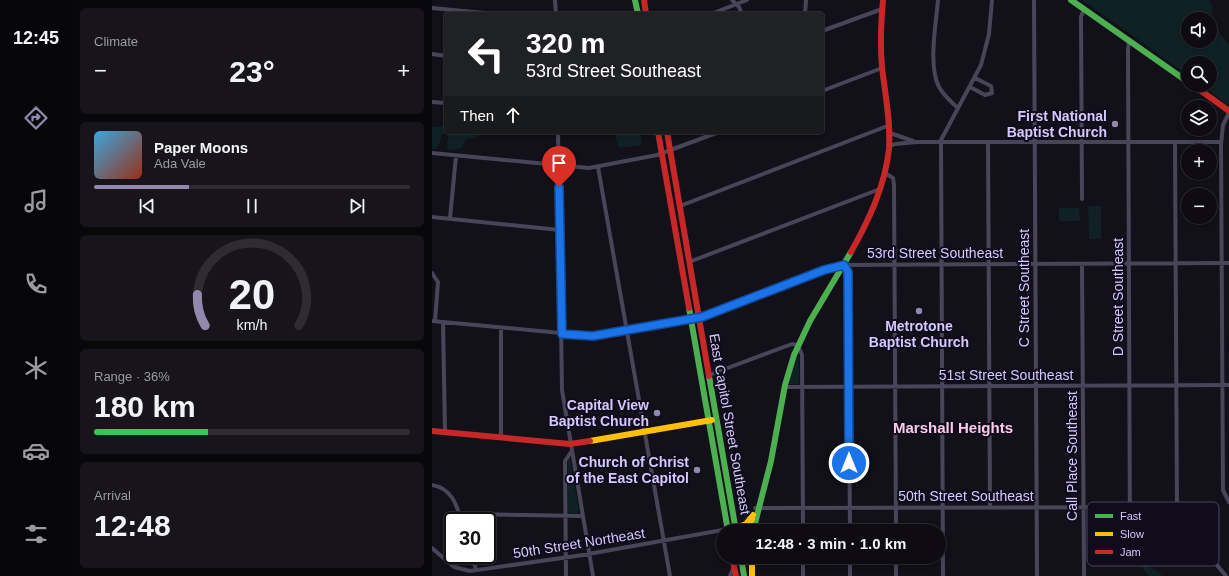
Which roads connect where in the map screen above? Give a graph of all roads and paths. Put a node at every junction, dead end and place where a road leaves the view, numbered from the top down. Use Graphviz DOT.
graph roads {
  1 [pos="555,0"];
  2 [pos="635,0"];
  3 [pos="644,0"];
  4 [pos="732,0"];
  5 [pos="747,0"];
  6 [pos="806,0"];
  7 [pos="883,0"];
  8 [pos="938,0"];
  9 [pos="992,0"];
  10 [pos="1034,0"];
  11 [pos="1071,0"];
  12 [pos="736,4"];
  13 [pos="432,8"];
  14 [pos="882,9"];
  15 [pos="1084,9"];
  16 [pos="474,12"];
  17 [pos="556,12"];
  18 [pos="638,12"];
  19 [pos="646,12"];
  20 [pos="716,12"];
  21 [pos="741,12"];
  22 [pos="805,12"];
  23 [pos="824,31"];
  24 [pos="1130,41"];
  25 [pos="432,54"];
  26 [pos="444,56"];
  27 [pos="882,68"];
  28 [pos="1181,77"];
  29 [pos="975,78"];
  30 [pos="970,87"];
  31 [pos="824,90"];
  32 [pos="1202,92"];
  33 [pos="432,102"];
  34 [pos="444,103"];
  35 [pos="958,108"];
  36 [pos="1229,112"];
  37 [pos="890,125"];
  38 [pos="890,133"];
  39 [pos="558,134"];
  40 [pos="659,134"];
  41 [pos="667,134"];
  42 [pos="714,134"];
  43 [pos="917,142"];
  44 [pos="941,142"];
  45 [pos="988,142"];
  46 [pos="1035,142"];
  47 [pos="1081,142"];
  48 [pos="1129,142"];
  49 [pos="1175,142"];
  50 [pos="1221,142"];
  51 [pos="890,146"];
  52 [pos="666,152"];
  53 [pos="432,153"];
  54 [pos="456,156"];
  55 [pos="558,165"];
  56 [pos="598,167"];
  57 [pos="885,173"];
  58 [pos="880,189"];
  59 [pos="1082,199"];
  60 [pos="680,206"];
  61 [pos="432,217"];
  62 [pos="450,218"];
  63 [pos="560,230"];
  64 [pos="689,262"];
  65 [pos="1129,263"];
  66 [pos="1176,263"];
  67 [pos="1222,263"];
  68 [pos="1229,263"];
  69 [pos="942,264"];
  70 [pos="988,264"];
  71 [pos="1035,264"];
  72 [pos="1082,264"];
  73 [pos="844,265"];
  74 [pos="895,265"];
  75 [pos="432,273"];
  76 [pos="699,318"];
  77 [pos="691,320"];
  78 [pos="434,321"];
  79 [pos="443,322"];
  80 [pos="501,328"];
  81 [pos="627,331"];
  82 [pos="562,334"];
  83 [pos="798,345"];
  84 [pos="709,375"];
  85 [pos="1129,385"];
  86 [pos="1176,385"];
  87 [pos="1223,385"];
  88 [pos="1229,385"];
  89 [pos="849,386"];
  90 [pos="895,386"];
  91 [pos="942,386"];
  92 [pos="989,386"];
  93 [pos="1036,386"];
  94 [pos="1082,386"];
  95 [pos="784,387"];
  96 [pos="802,387"];
  97 [pos="717,419"];
  98 [pos="709,420"];
  99 [pos="432,431"];
  100 [pos="644,431"];
  101 [pos="445,432"];
  102 [pos="501,438"];
  103 [pos="570,444"];
  104 [pos="572,452"];
  105 [pos="432,485"];
  106 [pos="1130,502"];
  107 [pos="1176,502"];
  108 [pos="1229,502"];
  109 [pos="1037,507"];
  110 [pos="1083,507"];
  111 [pos="1087,507"];
  112 [pos="757,508"];
  113 [pos="850,508"];
  114 [pos="896,508"];
  115 [pos="943,508"];
  116 [pos="990,508"];
  117 [pos="803,509"];
  118 [pos="459,512"];
  119 [pos="496,515"];
  120 [pos="566,516"];
  121 [pos="583,516"];
  122 [pos="753,516"];
  123 [pos="727,524"];
  124 [pos="735,524"];
  125 [pos="746,524"];
  126 [pos="750,524"];
  127 [pos="754,524"];
  128 [pos="803,524"];
  129 [pos="850,524"];
  130 [pos="896,524"];
  131 [pos="716,532"];
  132 [pos="664,541"];
  133 [pos="432,548"];
  134 [pos="589,554"];
  135 [pos="566,558"];
  136 [pos="474,564"];
  137 [pos="733,564"];
  138 [pos="742,564"];
  139 [pos="752,564"];
  140 [pos="803,564"];
  141 [pos="850,564"];
  142 [pos="896,564"];
  143 [pos="1218,566"];
  144 [pos="734,567"];
  145 [pos="476,570"];
  146 [pos="566,576"];
  147 [pos="593,576"];
  148 [pos="670,576"];
  149 [pos="730,576"];
  150 [pos="736,576"];
  151 [pos="744,576"];
  152 [pos="752,576"];
  153 [pos="803,576"];
  154 [pos="850,576"];
  155 [pos="896,576"];
  156 [pos="943,576"];
  157 [pos="1037,576"];
  158 [pos="1084,576"];
  159 [pos="1226,576"];
  1 -- 17 [label="street"];
  2 -- 18 [label="main road"];
  3 -- 19 [label="main road"];
  4 -- 12 [label="street"];
  5 -- 12 [label="street"];
  6 -- 22 [label="street"];
  7 -- 14 [label="main road"];
  8 -- 35 [label="street"];
  9 -- 29 [label="street"];
  10 -- 46 [label="street, C Street Southeast"];
  11 -- 15 [label="main road"];
  12 -- 20 [label="street"];
  12 -- 21 [label="street"];
  13 -- 16 [label="street"];
  14 -- 23 [label="street"];
  14 -- 27 [label="main road"];
  15 -- 24 [label="main road"];
  15 -- 47 [label="street"];
  24 -- 28 [label="main road"];
  24 -- 48 [label="street, D Street Southeast"];
  25 -- 26 [label="street"];
  27 -- 31 [label="street"];
  27 -- 37 [label="main road"];
  29 -- 30 [label="street"];
  29 -- 30 [label="street"];
  30 -- 35 [label="street"];
  32 -- 36 [label="main road"];
  33 -- 34 [label="street"];
  35 -- 44 [label="street"];
  36 -- 50 [label="street"];
  37 -- 38 [label="main road"];
  37 -- 60 [label="street"];
  38 -- 43 [label="street"];
  38 -- 51 [label="main road"];
  39 -- 55 [label="street"];
  40 -- 52 [label="main road"];
  41 -- 52 [label="main road, East Capitol Street Southeast"];
  42 -- 52 [label="street"];
  43 -- 44 [label="street"];
  43 -- 51 [label="street"];
  44 -- 45 [label="street"];
  44 -- 69 [label="street"];
  45 -- 46 [label="street"];
  45 -- 70 [label="street"];
  46 -- 47 [label="street"];
  46 -- 71 [label="street, C Street Southeast"];
  47 -- 48 [label="street"];
  47 -- 59 [label="street"];
  48 -- 49 [label="street"];
  48 -- 65 [label="street, D Street Southeast"];
  49 -- 50 [label="street"];
  49 -- 66 [label="street"];
  50 -- 67 [label="street"];
  51 -- 57 [label="main road"];
  52 -- 56 [label="street"];
  52 -- 60 [label="main road, East Capitol Street Southeast"];
  52 -- 77 [label="main road"];
  53 -- 54 [label="street"];
  54 -- 55 [label="street"];
  54 -- 62 [label="street"];
  55 -- 56 [label="street"];
  55 -- 63 [label="street"];
  56 -- 81 [label="street"];
  57 -- 58 [label="main road"];
  57 -- 74 [label="street"];
  58 -- 64 [label="street"];
  58 -- 73 [label="main road"];
  60 -- 64 [label="main road, East Capitol Street Southeast"];
  61 -- 62 [label="street"];
  62 -- 63 [label="street"];
  63 -- 82 [label="street"];
  64 -- 76 [label="main road, East Capitol Street Southeast"];
  65 -- 66 [label="street, 53rd Street Southeast"];
  65 -- 72 [label="street, 53rd Street Southeast"];
  65 -- 85 [label="street, D Street Southeast"];
  66 -- 67 [label="street, 53rd Street Southeast"];
  66 -- 86 [label="street"];
  67 -- 68 [label="street, 53rd Street Southeast"];
  67 -- 87 [label="street"];
  69 -- 70 [label="street, 53rd Street Southeast"];
  69 -- 74 [label="street, 53rd Street Southeast"];
  69 -- 91 [label="street"];
  70 -- 71 [label="street, 53rd Street Southeast"];
  70 -- 92 [label="street"];
  71 -- 72 [label="street, 53rd Street Southeast"];
  71 -- 93 [label="street, C Street Southeast"];
  72 -- 94 [label="street, Call Place Southeast"];
  73 -- 74 [label="street, 53rd Street Southeast"];
  73 -- 76 [label="street, 53rd Street Southeast"];
  73 -- 83 [label="main road"];
  73 -- 89 [label="street"];
  74 -- 90 [label="street"];
  75 -- 78 [label="street"];
  76 -- 77 [label="street, 53rd Street Southeast"];
  76 -- 84 [label="main road, East Capitol Street Southeast"];
  77 -- 81 [label="street, 53rd Street Southeast"];
  77 -- 98 [label="main road"];
  78 -- 79 [label="street, 53rd Street Southeast"];
  79 -- 80 [label="street, 53rd Street Southeast"];
  79 -- 101 [label="street"];
  80 -- 82 [label="street, 53rd Street Southeast"];
  80 -- 102 [label="street"];
  81 -- 82 [label="street, 53rd Street Southeast"];
  81 -- 100 [label="street"];
  82 -- 103 [label="street"];
  83 -- 84 [label="street"];
  83 -- 95 [label="main road"];
  83 -- 96 [label="street"];
  84 -- 97 [label="main road, East Capitol Street Southeast"];
  85 -- 86 [label="street, 51st Street Southeast"];
  85 -- 94 [label="street, 51st Street Southeast"];
  85 -- 106 [label="street, D Street Southeast"];
  86 -- 87 [label="street, 51st Street Southeast"];
  86 -- 107 [label="street"];
  87 -- 88 [label="street, 51st Street Southeast"];
  87 -- 108 [label="street"];
  89 -- 90 [label="street, 51st Street Southeast"];
  89 -- 96 [label="street, 51st Street Southeast"];
  89 -- 113 [label="street"];
  90 -- 91 [label="street, 51st Street Southeast"];
  90 -- 114 [label="street"];
  91 -- 92 [label="street, 51st Street Southeast"];
  91 -- 115 [label="street"];
  92 -- 93 [label="street, 51st Street Southeast"];
  92 -- 116 [label="street"];
  93 -- 94 [label="street, 51st Street Southeast"];
  93 -- 109 [label="street, C Street Southeast"];
  94 -- 110 [label="street, Call Place Southeast"];
  95 -- 96 [label="street, 51st Street Southeast"];
  95 -- 112 [label="main road"];
  96 -- 117 [label="street"];
  97 -- 98 [label="main road"];
  97 -- 124 [label="main road, East Capitol Street Southeast"];
  98 -- 100 [label="main road"];
  98 -- 123 [label="main road"];
  99 -- 101 [label="main road"];
  100 -- 103 [label="main road"];
  100 -- 132 [label="street"];
  101 -- 102 [label="main road"];
  102 -- 103 [label="main road"];
  103 -- 104 [label="street"];
  104 -- 120 [label="street"];
  104 -- 121 [label="street"];
  105 -- 118 [label="street"];
  109 -- 110 [label="street, 50th Street Southeast"];
  109 -- 116 [label="street, 50th Street Southeast"];
  109 -- 157 [label="street, C Street Southeast"];
  110 -- 111 [label="street, 50th Street Southeast"];
  110 -- 158 [label="street, Call Place Southeast"];
  112 -- 117 [label="street, 50th Street Southeast"];
  112 -- 122 [label="main road"];
  112 -- 127 [label="main road"];
  113 -- 114 [label="street, 50th Street Southeast"];
  113 -- 117 [label="street, 50th Street Southeast"];
  113 -- 129 [label="street"];
  114 -- 115 [label="street, 50th Street Southeast"];
  114 -- 130 [label="street"];
  115 -- 116 [label="street, 50th Street Southeast"];
  115 -- 156 [label="street"];
  117 -- 128 [label="street"];
  119 -- 120 [label="street"];
  120 -- 121 [label="street"];
  120 -- 135 [label="street"];
  121 -- 134 [label="street"];
  122 -- 125 [label="main road"];
  122 -- 126 [label="main road"];
  131 -- 132 [label="street, 50th Street Northeast"];
  132 -- 134 [label="street, 50th Street Northeast"];
  132 -- 148 [label="street"];
  133 -- 145 [label="street, 50th Street Northeast"];
  134 -- 135 [label="street, 50th Street Northeast"];
  134 -- 147 [label="street"];
  135 -- 145 [label="street, 50th Street Northeast"];
  135 -- 146 [label="street"];
  136 -- 145 [label="street"];
  137 -- 144 [label="main road"];
  138 -- 151 [label="main road"];
  139 -- 152 [label="main road"];
  140 -- 153 [label="street"];
  141 -- 154 [label="street"];
  142 -- 155 [label="street"];
  143 -- 159 [label="street"];
  144 -- 149 [label="street"];
  144 -- 150 [label="main road"];
}
